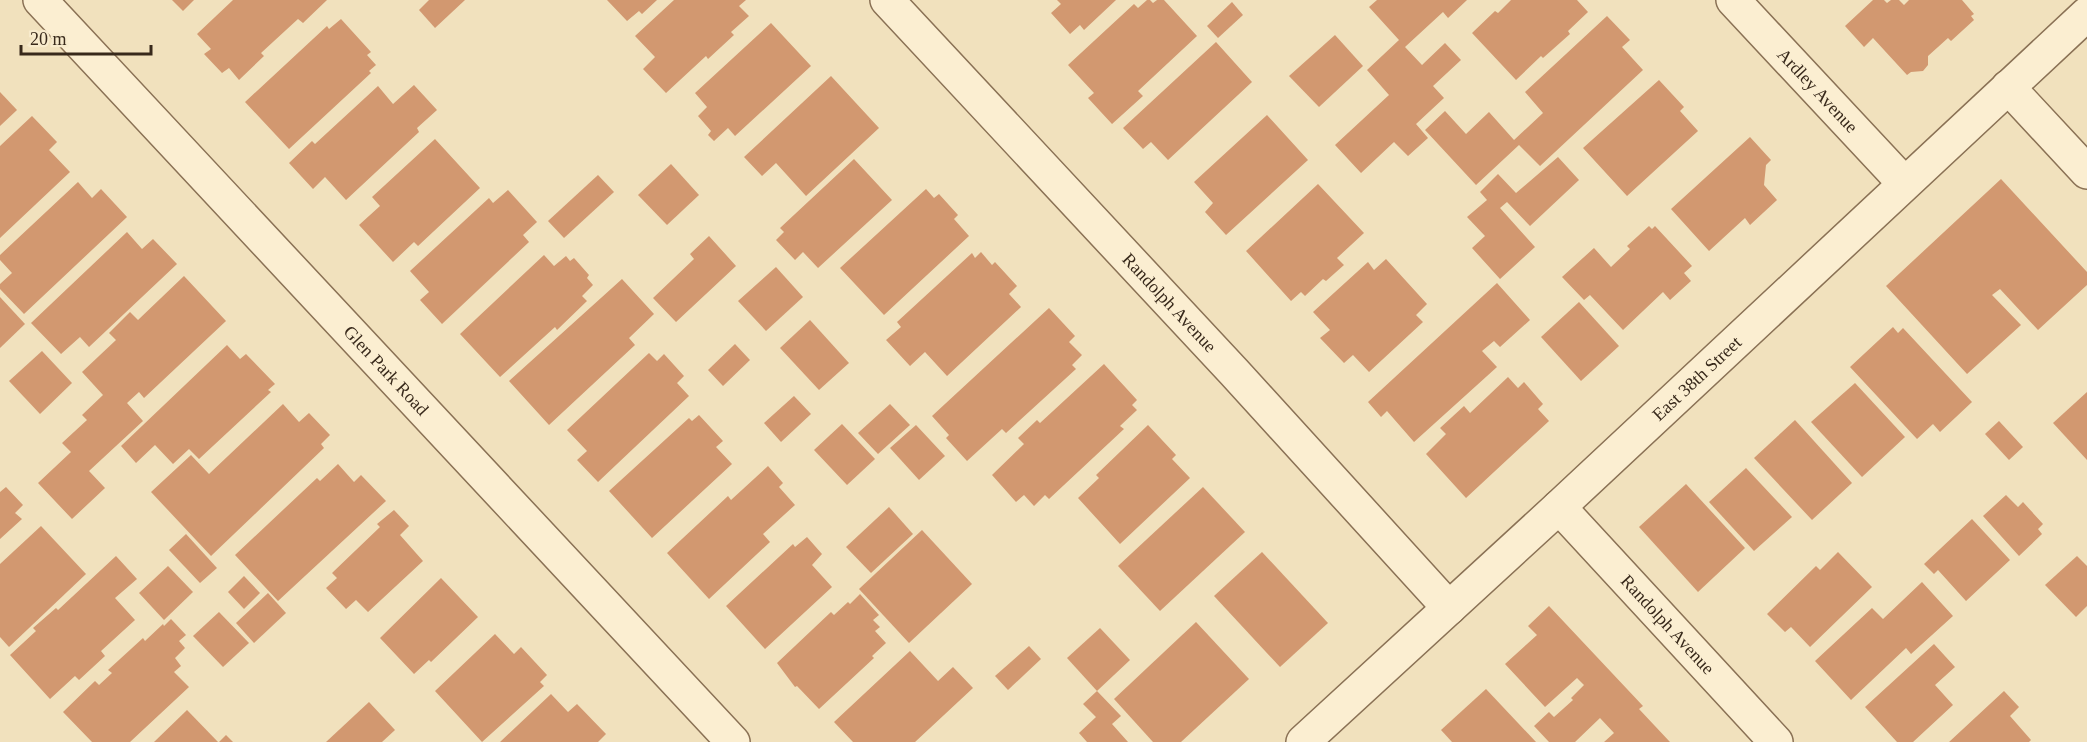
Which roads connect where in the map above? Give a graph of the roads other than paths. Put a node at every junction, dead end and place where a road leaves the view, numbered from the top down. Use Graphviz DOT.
graph roads {
  1 [pos="40,0"];
  2 [pos="887,0"];
  3 [pos="1733,0"];
  4 [pos="2087,14"];
  5 [pos="2008,87"];
  6 [pos="2087,172"];
  7 [pos="1904,183"];
  8 [pos="1559,507"];
  9 [pos="1449,608"];
  10 [pos="733,742"];
  11 [pos="1303,742"];
  12 [pos="1776,742"];
  1 -- 10 [label="street, Glen Park Road"];
  2 -- 9 [label="street, Randolph Avenue"];
  3 -- 7 [label="street, Ardley Avenue"];
  4 -- 5 [label="street, East 38th Street"];
  5 -- 6 [label="street"];
  5 -- 7 [label="street, East 38th Street"];
  7 -- 8 [label="street, East 38th Street"];
  8 -- 9 [label="street, East 38th Street"];
  8 -- 12 [label="street, Randolph Avenue"];
  9 -- 11 [label="street, East 38th Street"];
}
